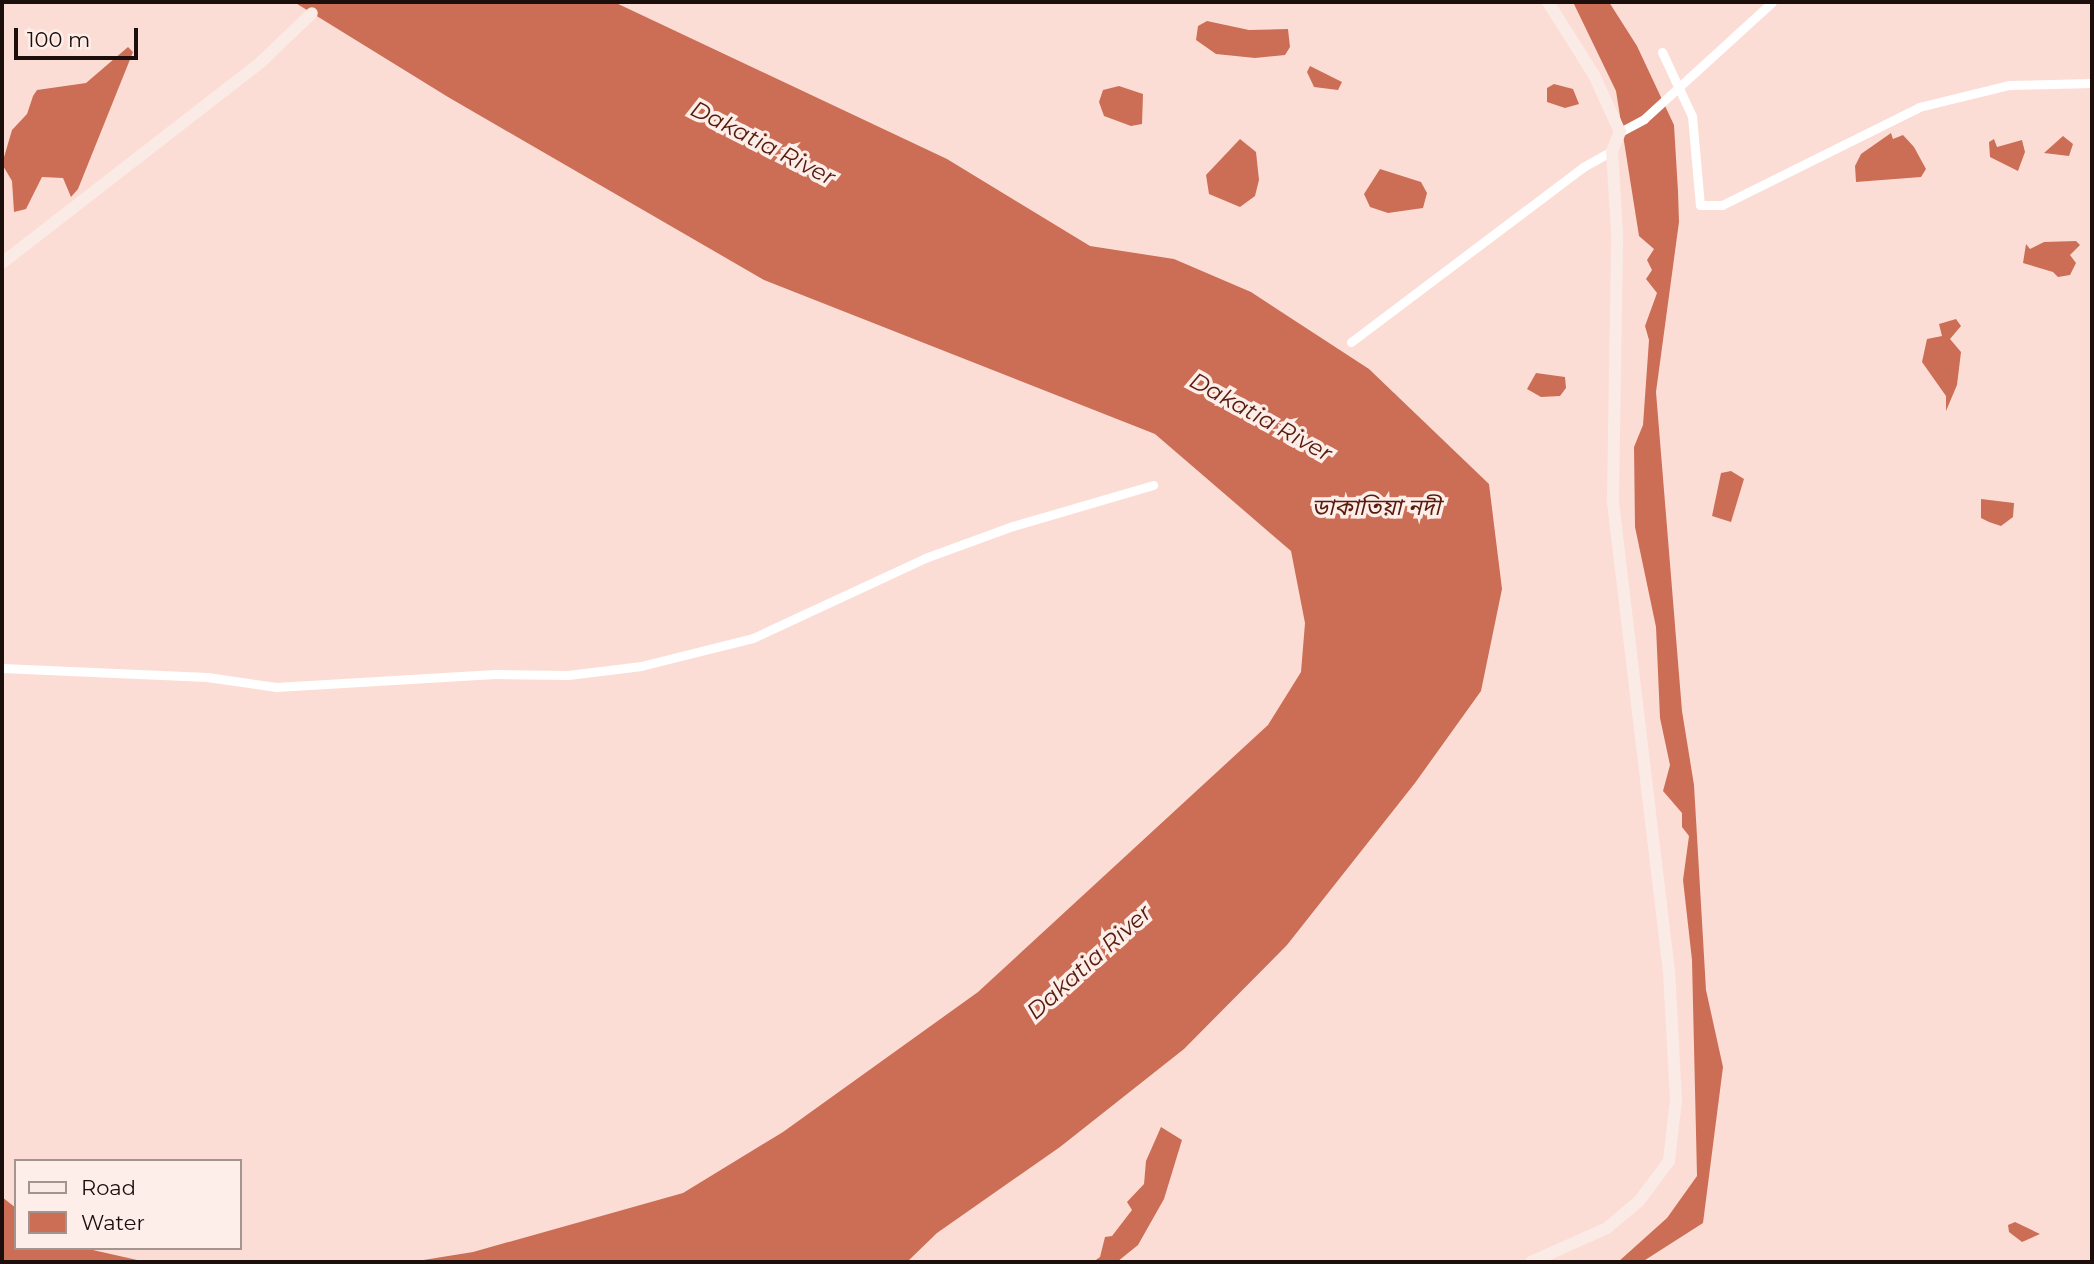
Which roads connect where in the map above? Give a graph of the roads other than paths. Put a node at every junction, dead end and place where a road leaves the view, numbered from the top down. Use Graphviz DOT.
graph roads {
  1 [pos="1548,2"];
  2 [pos="1772,2"];
  3 [pos="312,13"];
  4 [pos="1662,52"];
  5 [pos="2092,83"];
  6 [pos="1680,88"];
  7 [pos="1620,132"];
  8 [pos="1612,151"];
  9 [pos="2,263"];
  10 [pos="1351,342"];
  11 [pos="1153,485"];
  12 [pos="2,668"];
  13 [pos="1531,1262"];
  1 -- 7 [label="main road"];
  2 -- 6 [label="street"];
  3 -- 9 [label="main road"];
  4 -- 6 [label="street"];
  5 -- 6 [label="street"];
  6 -- 7 [label="street"];
  7 -- 8 [label="main road"];
  8 -- 10 [label="street"];
  8 -- 13 [label="main road"];
  11 -- 12 [label="street"];
}
